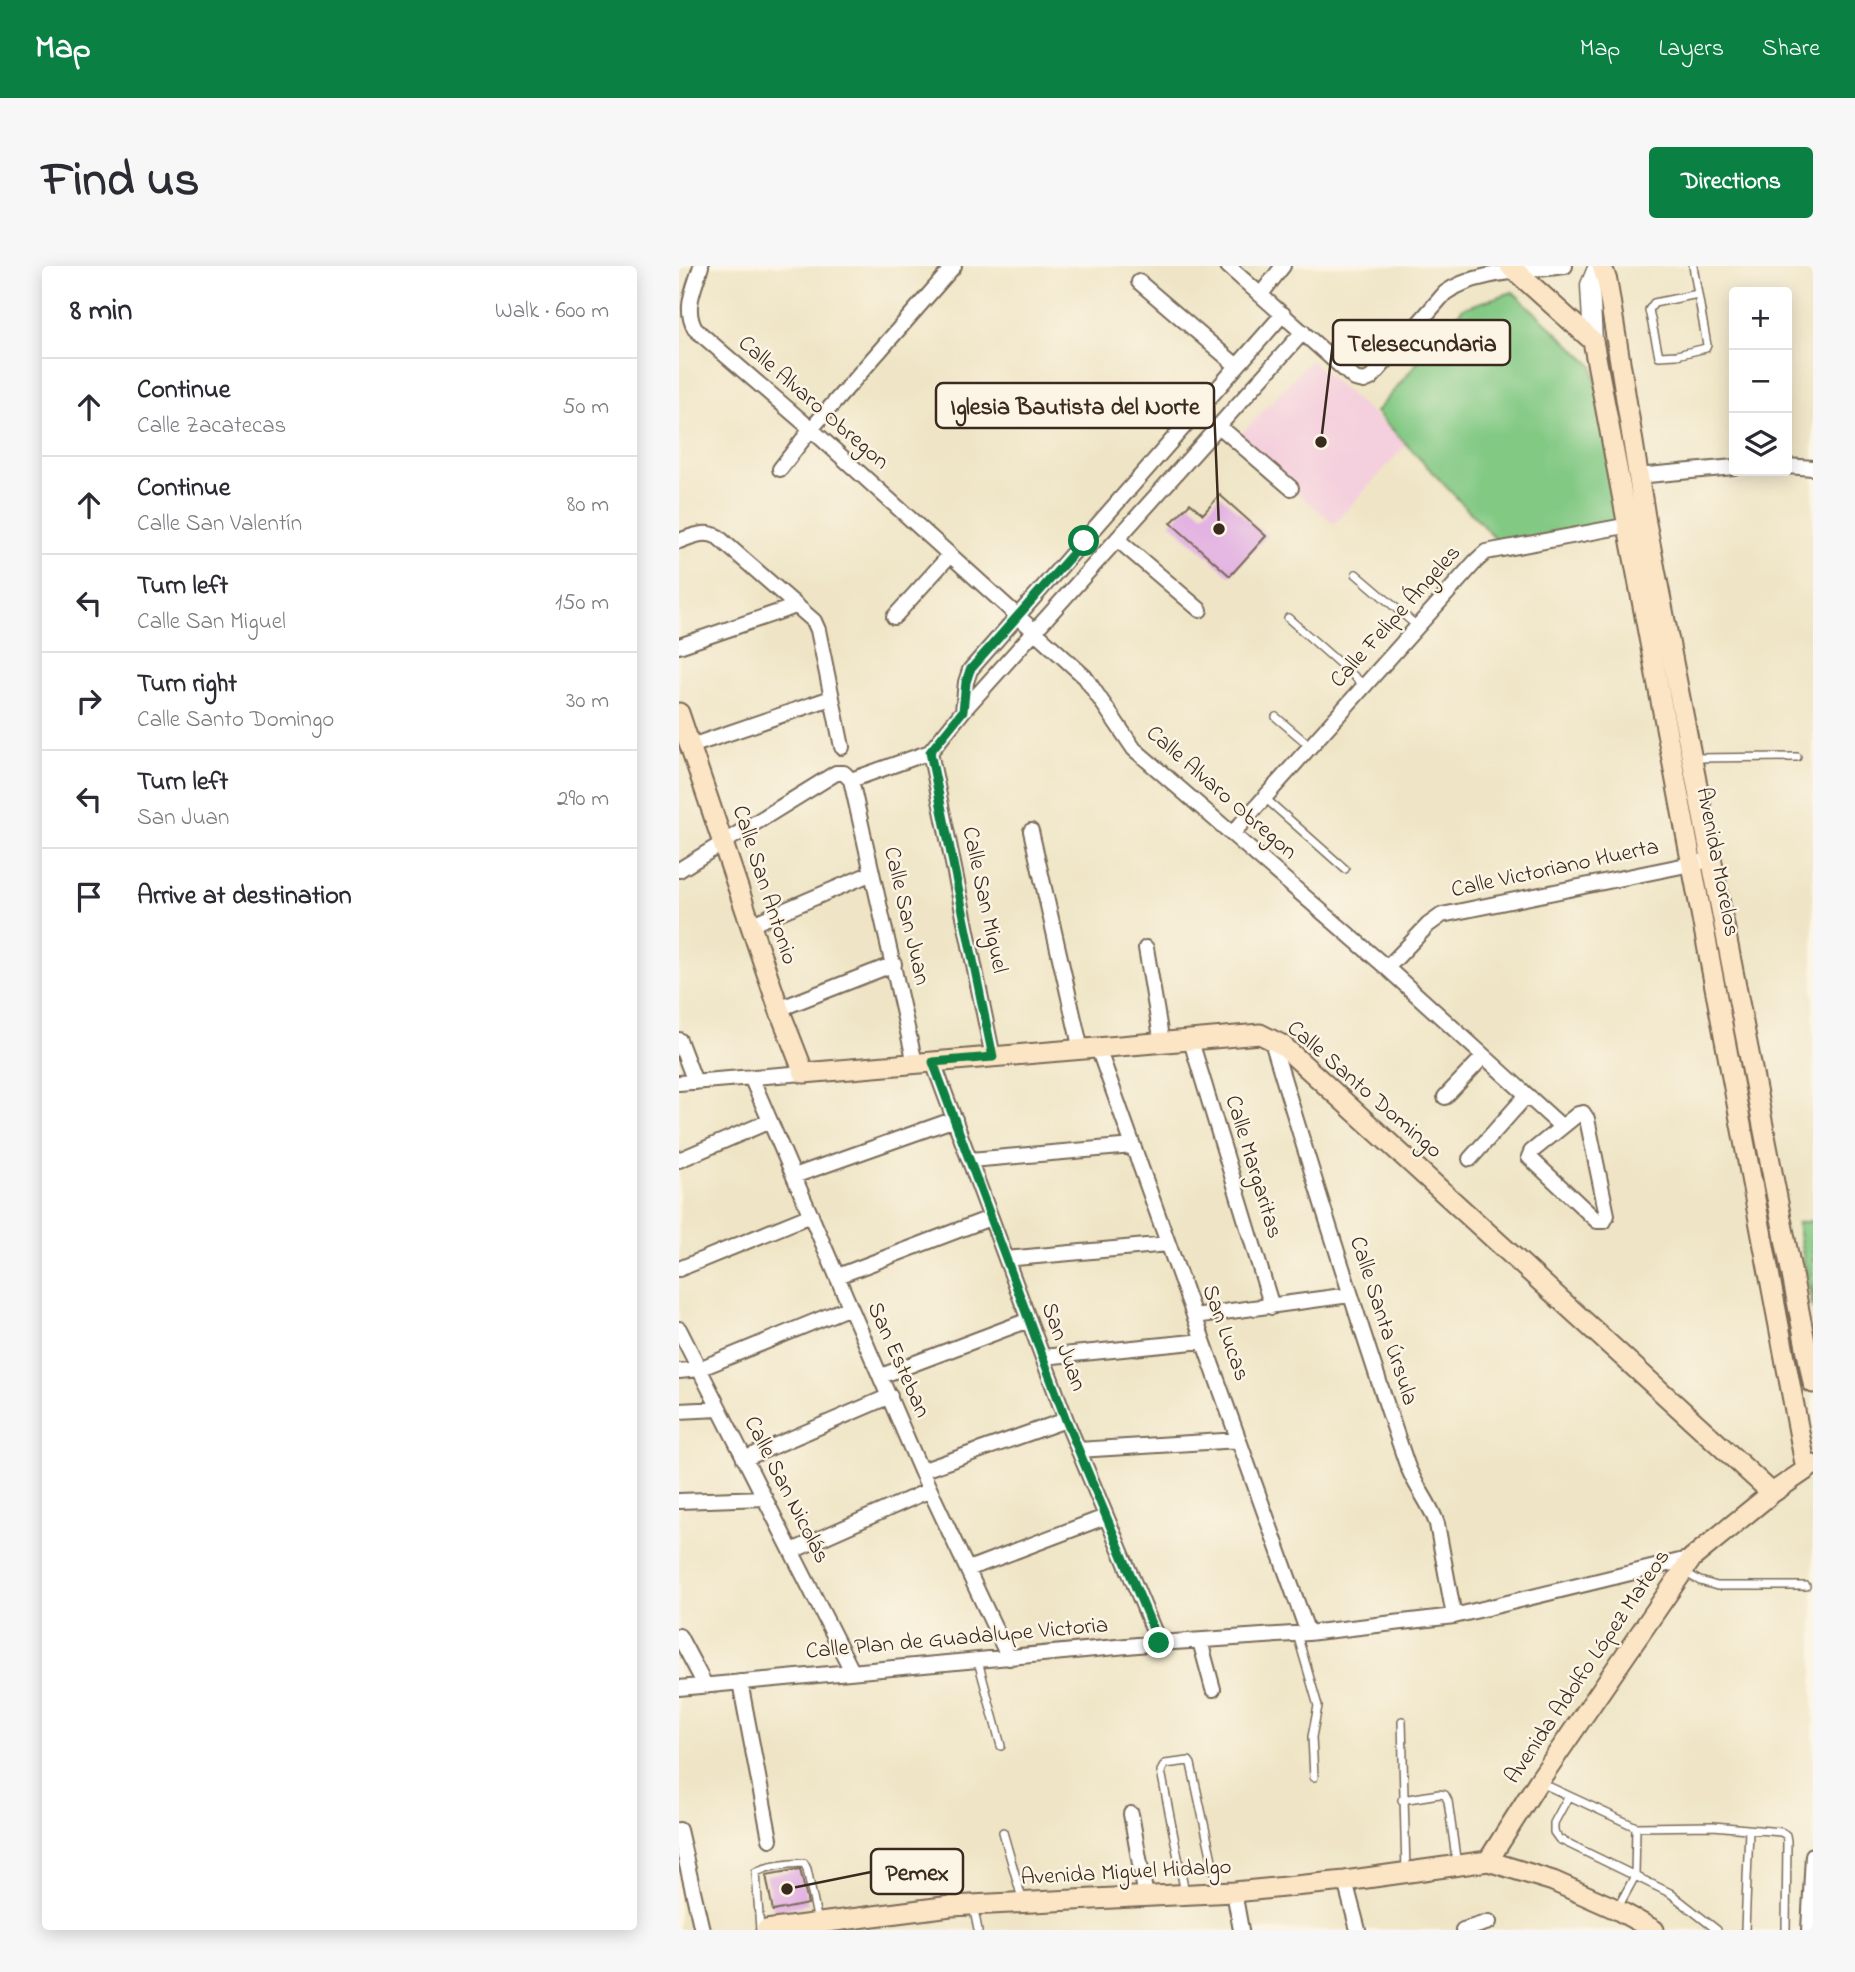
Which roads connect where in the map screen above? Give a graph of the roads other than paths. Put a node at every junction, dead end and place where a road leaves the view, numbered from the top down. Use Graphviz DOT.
graph roads {
  1 [pos="701,266"];
  2 [pos="954,266"];
  3 [pos="1228,266"];
  4 [pos="1283,266"];
  5 [pos="1565,266"];
  6 [pos="1600,266"];
  7 [pos="1693,266"];
  8 [pos="1513,269"];
  9 [pos="1139,282"];
  10 [pos="1261,294"];
  11 [pos="1698,294"];
  12 [pos="1283,314"];
  13 [pos="1303,332"];
  14 [pos="1593,341"];
  15 [pos="1237,366"];
  16 [pos="1219,426"];
  17 [pos="811,429"];
  18 [pos="1792,466"];
  19 [pos="1729,467"];
  20 [pos="1813,468"];
  21 [pos="780,469"];
  22 [pos="1637,476"];
  23 [pos="1291,488"];
  24 [pos="1637,524"];
  25 [pos="1118,540"];
  26 [pos="679,541"];
  27 [pos="1084,541"];
  28 [pos="950,555"];
  29 [pos="1103,557"];
  30 [pos="1356,574"];
  31 [pos="796,607"];
  32 [pos="1200,611"];
  33 [pos="894,617"];
  34 [pos="1017,617"];
  35 [pos="1288,618"];
  36 [pos="1417,626"];
  37 [pos="1035,632"];
  38 [pos="679,646"];
  39 [pos="1364,685"];
  40 [pos="831,698"];
  41 [pos="963,711"];
  42 [pos="679,713"];
  43 [pos="1276,717"];
  44 [pos="691,746"];
  45 [pos="842,747"];
  46 [pos="1310,747"];
  47 [pos="930,752"];
  48 [pos="1797,757"];
  49 [pos="1691,758"];
  50 [pos="846,776"];
  51 [pos="1265,798"];
  52 [pos="1031,831"];
  53 [pos="1232,834"];
  54 [pos="724,841"];
  55 [pos="1702,862"];
  56 [pos="1345,869"];
  57 [pos="679,870"];
  58 [pos="872,873"];
  59 [pos="750,925"];
  60 [pos="1146,948"];
  61 [pos="894,964"];
  62 [pos="1387,968"];
  63 [pos="779,1009"];
  64 [pos="1271,1038"];
  65 [pos="679,1040"];
  66 [pos="1191,1041"];
  67 [pos="1162,1044"];
  68 [pos="1089,1049"];
  69 [pos="1483,1056"];
  70 [pos="993,1057"];
  71 [pos="924,1063"];
  72 [pos="804,1073"];
  73 [pos="751,1077"];
  74 [pos="695,1082"];
  75 [pos="679,1083"];
  76 [pos="1527,1095"];
  77 [pos="1445,1097"];
  78 [pos="955,1119"];
  79 [pos="770,1121"];
  80 [pos="1562,1127"];
  81 [pos="1133,1146"];
  82 [pos="1470,1159"];
  83 [pos="679,1160"];
  84 [pos="970,1160"];
  85 [pos="794,1175"];
  86 [pos="811,1215"];
  87 [pos="990,1218"];
  88 [pos="1782,1224"];
  89 [pos="1761,1228"];
  90 [pos="1168,1244"];
  91 [pos="1006,1259"];
  92 [pos="679,1269"];
  93 [pos="838,1276"];
  94 [pos="1350,1295"];
  95 [pos="850,1307"];
  96 [pos="1272,1307"];
  97 [pos="1194,1316"];
  98 [pos="1029,1320"];
  99 [pos="679,1329"];
  100 [pos="1203,1341"];
  101 [pos="1043,1357"];
  102 [pos="699,1369"];
  103 [pos="679,1371"];
  104 [pos="881,1376"];
  105 [pos="1813,1383"];
  106 [pos="890,1396"];
  107 [pos="719,1409"];
  108 [pos="679,1410"];
  109 [pos="1066,1420"];
  110 [pos="1239,1440"];
  111 [pos="1078,1450"];
  112 [pos="744,1458"];
  113 [pos="1809,1467"];
  114 [pos="921,1471"];
  115 [pos="930,1490"];
  116 [pos="1772,1493"];
  117 [pos="765,1498"];
  118 [pos="679,1502"];
  119 [pos="1105,1517"];
  120 [pos="792,1551"];
  121 [pos="1688,1565"];
  122 [pos="968,1569"];
  123 [pos="1806,1586"];
  124 [pos="1454,1616"];
  125 [pos="1303,1634"];
  126 [pos="679,1636"];
  127 [pos="1200,1641"];
  128 [pos="1159,1643"];
  129 [pos="1009,1658"];
  130 [pos="978,1661"];
  131 [pos="852,1671"];
  132 [pos="740,1682"];
  133 [pos="705,1685"];
  134 [pos="679,1688"];
  135 [pos="1213,1689"];
  136 [pos="1402,1721"];
  137 [pos="1001,1746"];
  138 [pos="1314,1777"];
  139 [pos="1538,1782"];
  140 [pos="1568,1797"];
  141 [pos="1402,1800"];
  142 [pos="1131,1814"];
  143 [pos="1636,1828"];
  144 [pos="679,1830"];
  145 [pos="1749,1830"];
  146 [pos="1003,1832"];
  147 [pos="770,1839"];
  148 [pos="1813,1855"];
  149 [pos="1488,1861"];
  150 [pos="1457,1866"];
  151 [pos="1406,1873"];
  152 [pos="1636,1876"];
  153 [pos="1345,1881"];
  154 [pos="1226,1893"];
  155 [pos="1185,1895"];
  156 [pos="1146,1897"];
  157 [pos="1023,1902"];
  158 [pos="973,1905"];
  159 [pos="1616,1909"];
  160 [pos="1489,1922"];
  161 [pos="818,1923"];
  162 [pos="702,1930"];
  163 [pos="760,1930"];
  164 [pos="766,1930"];
  165 [pos="978,1930"];
  166 [pos="1241,1930"];
  167 [pos="1358,1930"];
  168 [pos="1463,1930"];
  169 [pos="1654,1930"];
  170 [pos="1717,1930"];
  171 [pos="1745,1930"];
  172 [pos="1786,1930"];
  173 [pos="1809,1930"];
  1 -- 17 [label="street, Calle Alvaro Obregon"];
  2 -- 17 [label="street"];
  3 -- 10 [label="street"];
  4 -- 10 [label="street"];
  5 -- 8 [label="street"];
  6 -- 14 [label="street, Avenida Morelos"];
  6 -- 22 [label="main road, Avenida Morelos"];
  7 -- 11 [label="lane"];
  8 -- 13 [label="street"];
  8 -- 14 [label="main road"];
  9 -- 15 [label="street"];
  10 -- 12 [label="street"];
  11 -- 11 [label="lane"];
  12 -- 13 [label="street"];
  12 -- 15 [label="street"];
  13 -- 16 [label="street"];
  14 -- 24 [label="main road, Avenida Morelos"];
  15 -- 27 [label="street"];
  16 -- 23 [label="street"];
  16 -- 25 [label="street"];
  17 -- 21 [label="street"];
  17 -- 28 [label="street, Calle Alvaro Obregon"];
  18 -- 20 [label="street"];
  19 -- 22 [label="street"];
  22 -- 24 [label="main road, Avenida Morelos"];
  24 -- 36 [label="street, Calle Felipe Ángeles"];
  24 -- 49 [label="main road, Avenida Morelos"];
  24 -- 55 [label="main road, Avenida Morelos"];
  25 -- 29 [label="street"];
  25 -- 32 [label="street"];
  26 -- 31 [label="street"];
  27 -- 29 [label="street"];
  27 -- 34 [label="street"];
  28 -- 33 [label="street"];
  28 -- 34 [label="street, Calle Alvaro Obregon"];
  29 -- 37 [label="street"];
  30 -- 36 [label="lane"];
  31 -- 38 [label="street"];
  31 -- 40 [label="street"];
  34 -- 37 [label="street, Calle Alvaro Obregon"];
  34 -- 41 [label="street"];
  35 -- 39 [label="lane"];
  36 -- 39 [label="street, Calle Felipe Ángeles"];
  37 -- 41 [label="street"];
  37 -- 53 [label="street, Calle Alvaro Obregon"];
  39 -- 46 [label="street, Calle Felipe Ángeles"];
  40 -- 44 [label="street"];
  40 -- 45 [label="street"];
  41 -- 47 [label="street"];
  42 -- 44 [label="main road, Calle San Antonio"];
  43 -- 46 [label="lane"];
  44 -- 54 [label="main road, Calle San Antonio"];
  46 -- 51 [label="street, Calle Felipe Ángeles"];
  47 -- 50 [label="street"];
  47 -- 70 [label="street, Calle San Miguel"];
  48 -- 49 [label="lane"];
  49 -- 55 [label="main road, Avenida Morelos"];
  50 -- 54 [label="street"];
  50 -- 58 [label="street, Calle San Juan"];
  51 -- 53 [label="street, Calle Felipe Ángeles"];
  51 -- 56 [label="lane"];
  52 -- 68 [label="street, San Lucas"];
  53 -- 62 [label="street, Calle Alvaro Obregon"];
  54 -- 57 [label="street"];
  54 -- 59 [label="main road, Calle San Antonio"];
  55 -- 62 [label="street, Calle Victoriano Huerta"];
  55 -- 88 [label="main road, Avenida Morelos"];
  55 -- 89 [label="main road, Avenida Morelos"];
  58 -- 59 [label="street"];
  58 -- 61 [label="street, Calle San Juan"];
  59 -- 63 [label="main road, Calle San Antonio"];
  60 -- 67 [label="street"];
  61 -- 63 [label="street"];
  61 -- 71 [label="street, Calle San Juan"];
  62 -- 69 [label="street, Calle Alvaro Obregon"];
  63 -- 72 [label="main road, Calle San Antonio"];
  64 -- 66 [label="main road, Calle Santo Domingo"];
  64 -- 94 [label="street, Calle Santa Úrsula"];
  64 -- 116 [label="main road, Calle Santo Domingo"];
  65 -- 74 [label="street"];
  66 -- 67 [label="main road, Calle Santo Domingo"];
  66 -- 96 [label="street, Calle Margaritas"];
  67 -- 68 [label="main road, Calle Santo Domingo"];
  68 -- 70 [label="main road, Calle Santo Domingo"];
  68 -- 81 [label="street, San Lucas"];
  69 -- 76 [label="street, Calle Alvaro Obregon"];
  69 -- 77 [label="street"];
  70 -- 71 [label="main road, Calle Santo Domingo"];
  71 -- 72 [label="main road, Calle Santo Domingo"];
  71 -- 78 [label="street, San Juan"];
  72 -- 73 [label="street, Calle Santo Domingo"];
  73 -- 74 [label="street, Calle Santo Domingo"];
  73 -- 79 [label="street, San Esteban"];
  74 -- 75 [label="street, Calle Santo Domingo"];
  76 -- 80 [label="street, Calle Alvaro Obregon"];
  76 -- 82 [label="street"];
  78 -- 84 [label="street, San Juan"];
  78 -- 85 [label="street"];
  79 -- 83 [label="street"];
  79 -- 85 [label="street, San Esteban"];
  80 -- 80 [label="street"];
  81 -- 84 [label="street"];
  81 -- 90 [label="street, San Lucas"];
  84 -- 87 [label="street, San Juan"];
  85 -- 86 [label="street, San Esteban"];
  86 -- 92 [label="street"];
  86 -- 93 [label="street, San Esteban"];
  87 -- 91 [label="street, San Juan"];
  87 -- 93 [label="street"];
  88 -- 89 [label="street"];
  88 -- 105 [label="main road, Avenida Morelos"];
  89 -- 113 [label="main road, Avenida Morelos"];
  90 -- 91 [label="street"];
  90 -- 97 [label="street, San Lucas"];
  91 -- 98 [label="street, San Juan"];
  93 -- 95 [label="street, San Esteban"];
  94 -- 96 [label="street"];
  94 -- 124 [label="street, Calle Santa Úrsula"];
  95 -- 102 [label="street"];
  95 -- 104 [label="street, San Esteban"];
  96 -- 97 [label="street"];
  97 -- 100 [label="street, San Lucas"];
  98 -- 101 [label="street, San Juan"];
  98 -- 104 [label="street"];
  99 -- 102 [label="street, Calle San Nicolás"];
  100 -- 101 [label="street"];
  100 -- 110 [label="street, San Lucas"];
  101 -- 109 [label="street, San Juan"];
  102 -- 103 [label="street"];
  102 -- 107 [label="street, Calle San Nicolás"];
  104 -- 106 [label="street, San Esteban"];
  106 -- 112 [label="street"];
  106 -- 114 [label="street, San Esteban"];
  107 -- 108 [label="street"];
  107 -- 112 [label="street, Calle San Nicolás"];
  109 -- 111 [label="street, San Juan"];
  109 -- 114 [label="street"];
  110 -- 111 [label="street"];
  110 -- 125 [label="street, San Lucas"];
  111 -- 119 [label="street, San Juan"];
  112 -- 117 [label="street, Calle San Nicolás"];
  113 -- 116 [label="main road, Avenida Adolfo López Mateos"];
  114 -- 115 [label="street, San Esteban"];
  115 -- 120 [label="street"];
  115 -- 122 [label="street, San Esteban"];
  116 -- 121 [label="main road, Avenida Adolfo López Mateos"];
  117 -- 118 [label="street"];
  117 -- 120 [label="street, Calle San Nicolás"];
  119 -- 122 [label="street"];
  119 -- 128 [label="street, San Juan"];
  120 -- 131 [label="street, Calle San Nicolás"];
  121 -- 123 [label="lane"];
  121 -- 124 [label="street, Calle Plan de Guadalupe Victoria"];
  121 -- 139 [label="main road, Avenida Adolfo López Mateos"];
  122 -- 129 [label="street, San Esteban"];
  124 -- 125 [label="street, Calle Plan de Guadalupe Victoria"];
  125 -- 127 [label="street, Calle Plan de Guadalupe Victoria"];
  125 -- 138 [label="lane"];
  126 -- 133 [label="street"];
  127 -- 128 [label="street, Calle Plan de Guadalupe Victoria"];
  127 -- 135 [label="street"];
  128 -- 129 [label="street, Calle Plan de Guadalupe Victoria"];
  129 -- 130 [label="street, Calle Plan de Guadalupe Victoria"];
  130 -- 131 [label="street, Calle Plan de Guadalupe Victoria"];
  130 -- 137 [label="lane"];
  131 -- 132 [label="street, Calle Plan de Guadalupe Victoria"];
  132 -- 133 [label="street, Calle Plan de Guadalupe Victoria"];
  132 -- 147 [label="street"];
  133 -- 134 [label="street, Calle Plan de Guadalupe Victoria"];
  136 -- 141 [label="lane"];
  139 -- 140 [label="lane"];
  139 -- 149 [label="main road, Avenida Adolfo López Mateos"];
  140 -- 143 [label="lane"];
  140 -- 152 [label="lane"];
  141 -- 150 [label="lane"];
  141 -- 151 [label="lane"];
  142 -- 156 [label="street"];
  143 -- 145 [label="lane"];
  143 -- 152 [label="lane"];
  144 -- 162 [label="street"];
  145 -- 171 [label="lane"];
  145 -- 172 [label="lane"];
  146 -- 157 [label="lane"];
  148 -- 173 [label="street"];
  149 -- 150 [label="main road, Avenida Miguel Hidalgo"];
  149 -- 159 [label="main road"];
  150 -- 151 [label="main road, Avenida Miguel Hidalgo"];
  151 -- 153 [label="main road, Avenida Miguel Hidalgo"];
  152 -- 159 [label="lane"];
  152 -- 170 [label="lane"];
  153 -- 154 [label="main road, Avenida Miguel Hidalgo"];
  153 -- 167 [label="street"];
  154 -- 155 [label="main road, Avenida Miguel Hidalgo"];
  154 -- 155 [label="lane"];
  154 -- 166 [label="street"];
  155 -- 156 [label="main road, Avenida Miguel Hidalgo"];
  156 -- 157 [label="main road, Avenida Miguel Hidalgo"];
  157 -- 158 [label="main road, Avenida Miguel Hidalgo"];
  158 -- 161 [label="main road, Avenida Miguel Hidalgo"];
  158 -- 165 [label="lane"];
  159 -- 169 [label="main road"];
  160 -- 168 [label="street"];
  161 -- 163 [label="lane"];
  161 -- 164 [label="main road, Avenida Miguel Hidalgo"];
}
